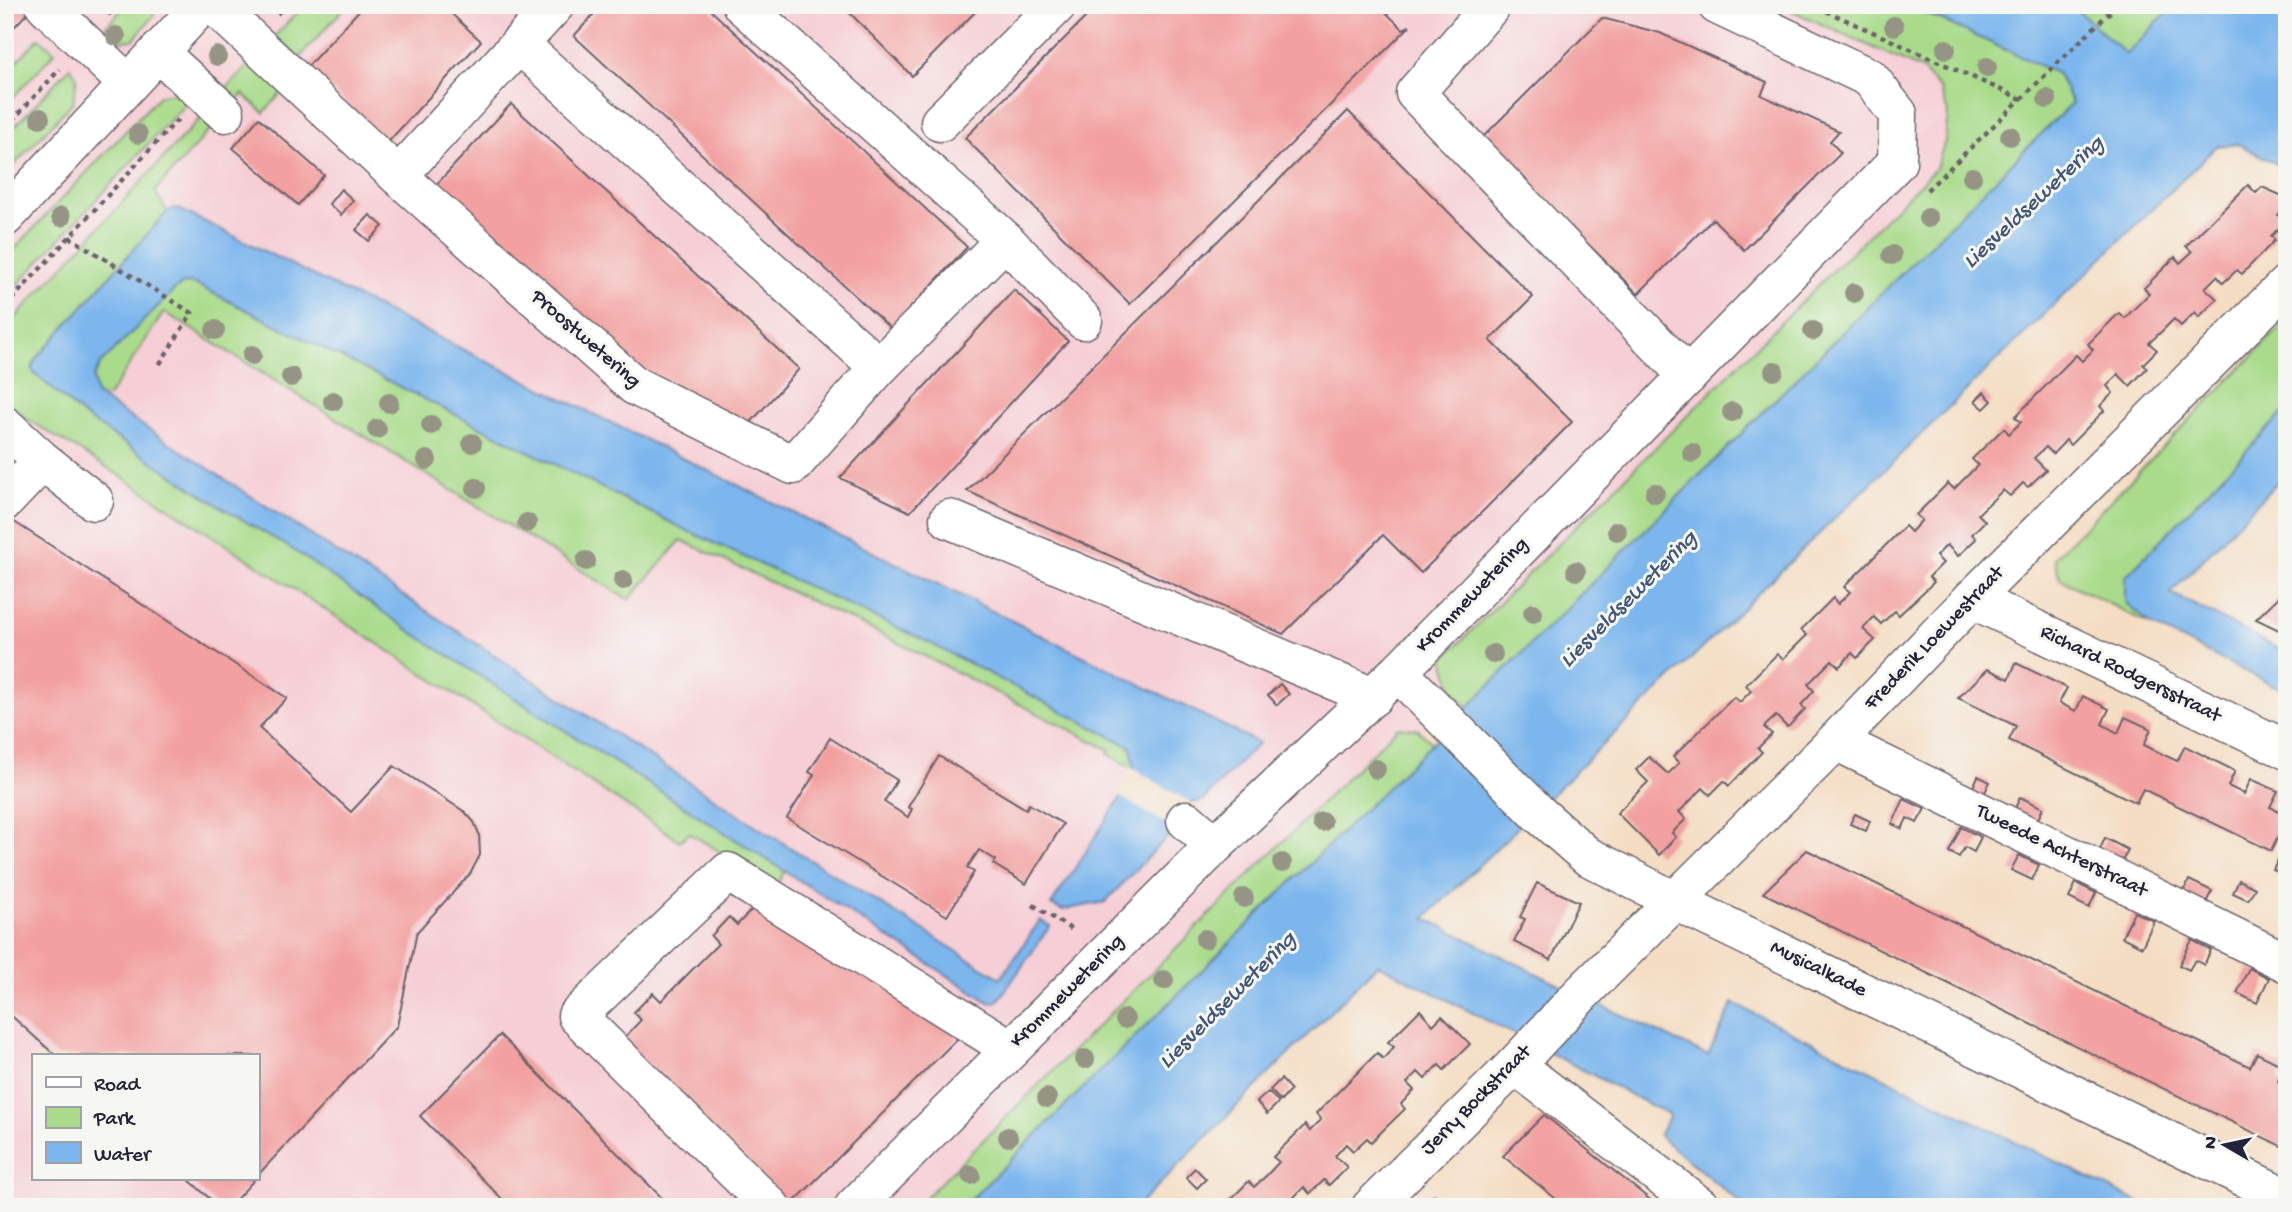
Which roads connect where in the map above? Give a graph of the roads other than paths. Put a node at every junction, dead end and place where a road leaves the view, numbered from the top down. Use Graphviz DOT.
graph roads {
  1 [pos="45,5"];
  2 [pos="202,5"];
  3 [pos="214,5"];
  4 [pos="555,5"];
  5 [pos="742,5"];
  6 [pos="1057,5"];
  7 [pos="1492,5"];
  8 [pos="1717,5"];
  9 [pos="519,44"];
  10 [pos="158,52"];
  11 [pos="128,84"];
  12 [pos="214,102"];
  13 [pos="940,122"];
  14 [pos="398,176"];
  15 [pos="5,217"];
  16 [pos="1005,240"];
  17 [pos="2287,284"];
  18 [pos="1083,320"];
  19 [pos="879,366"];
  20 [pos="1688,376"];
  21 [pos="5,426"];
  22 [pos="43,461"];
  23 [pos="5,501"];
  24 [pos="94,501"];
  25 [pos="949,519"];
  26 [pos="1972,599"];
  27 [pos="1385,684"];
  28 [pos="1836,741"];
  29 [pos="2287,750"];
  30 [pos="1186,820"];
  31 [pos="1215,845"];
  32 [pos="1675,901"];
  33 [pos="2287,963"];
  34 [pos="1582,993"];
  35 [pos="1011,1049"];
  36 [pos="1523,1056"];
  37 [pos="2287,1198"];
  38 [pos="771,1207"];
  39 [pos="854,1207"];
  40 [pos="1371,1207"];
  41 [pos="1702,1207"];
  1 -- 11 [label="street"];
  2 -- 10 [label="street"];
  3 -- 14 [label="street, Proostwetering"];
  4 -- 9 [label="street"];
  5 -- 16 [label="street"];
  6 -- 13 [label="street"];
  7 -- 20 [label="street"];
  8 -- 20 [label="street, Krommewetering"];
  9 -- 14 [label="street"];
  9 -- 19 [label="street"];
  10 -- 11 [label="street"];
  10 -- 12 [label="street"];
  11 -- 15 [label="street"];
  14 -- 19 [label="street, Proostwetering"];
  16 -- 18 [label="street"];
  16 -- 19 [label="street, Proostwetering"];
  17 -- 26 [label="street, Frederik Loewestraat"];
  20 -- 27 [label="street, Krommewetering"];
  21 -- 22 [label="street"];
  22 -- 23 [label="street"];
  22 -- 24 [label="street"];
  25 -- 27 [label="street"];
  26 -- 28 [label="street, Frederik Loewestraat"];
  26 -- 29 [label="street, Richard Rodgersstraat"];
  27 -- 31 [label="street, Krommewetering"];
  27 -- 32 [label="street, Musicalkade"];
  28 -- 32 [label="street, Frederik Loewestraat"];
  28 -- 33 [label="street, Tweede Achterstraat"];
  30 -- 31 [label="street"];
  31 -- 35 [label="street, Krommewetering"];
  32 -- 34 [label="street, Frederik Loewestraat"];
  32 -- 37 [label="street, Musicalkade"];
  34 -- 36 [label="street, Jerry Bockstraat"];
  35 -- 38 [label="street"];
  35 -- 39 [label="street, Krommewetering"];
  36 -- 40 [label="street, Jerry Bockstraat"];
  36 -- 41 [label="street"];
}
